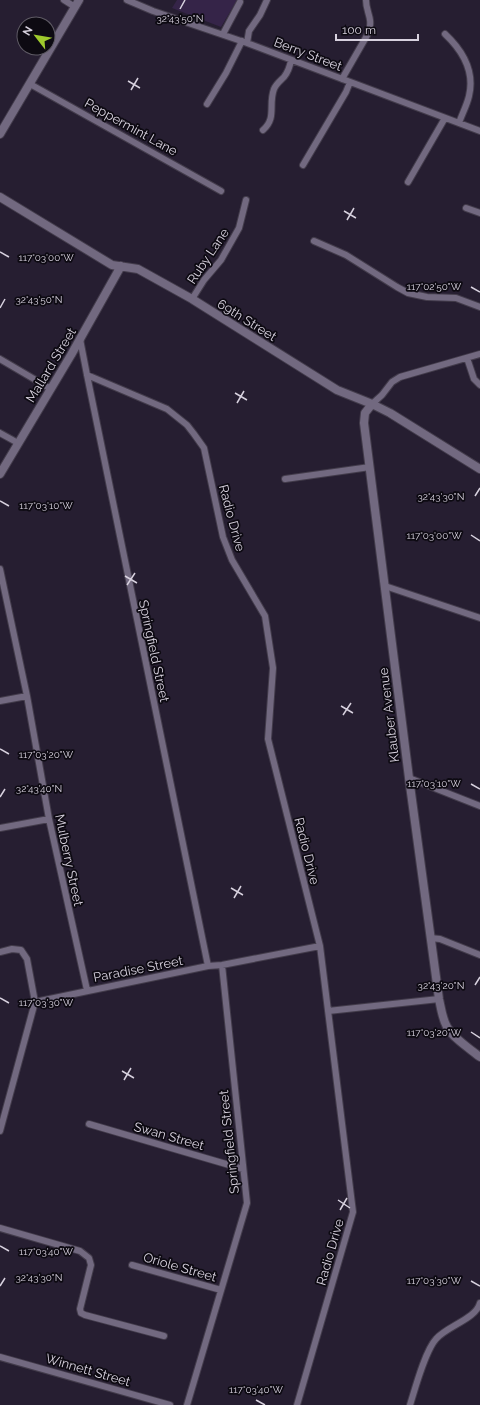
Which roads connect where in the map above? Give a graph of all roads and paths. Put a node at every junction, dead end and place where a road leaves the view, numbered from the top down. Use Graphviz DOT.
graph roads {
  1 [pos="64,0"];
  2 [pos="127,0"];
  3 [pos="267,0"];
  4 [pos="366,0"];
  5 [pos="240,2"];
  6 [pos="77,3"];
  7 [pos="223,34"];
  8 [pos="444,34"];
  9 [pos="244,42"];
  10 [pos="291,60"];
  11 [pos="342,79"];
  12 [pos="350,82"];
  13 [pos="30,84"];
  14 [pos="206,104"];
  15 [pos="445,118"];
  16 [pos="459,123"];
  17 [pos="263,130"];
  18 [pos="480,131"];
  19 [pos="0,134"];
  20 [pos="303,165"];
  21 [pos="408,182"];
  22 [pos="221,191"];
  23 [pos="0,197"];
  24 [pos="246,200"];
  25 [pos="466,208"];
  26 [pos="480,213"];
  27 [pos="314,241"];
  28 [pos="121,266"];
  29 [pos="192,299"];
  30 [pos="480,306"];
  31 [pos="80,339"];
  32 [pos="480,354"];
  33 [pos="467,358"];
  34 [pos="0,359"];
  35 [pos="86,376"];
  36 [pos="480,385"];
  37 [pos="51,389"];
  38 [pos="372,404"];
  39 [pos="0,433"];
  40 [pos="18,443"];
  41 [pos="370,467"];
  42 [pos="480,469"];
  43 [pos="0,474"];
  44 [pos="285,479"];
  45 [pos="0,569"];
  46 [pos="385,586"];
  47 [pos="480,618"];
  48 [pos="27,696"];
  49 [pos="0,701"];
  50 [pos="409,778"];
  51 [pos="480,806"];
  52 [pos="49,819"];
  53 [pos="0,828"];
  54 [pos="430,938"];
  55 [pos="320,946"];
  56 [pos="0,952"];
  57 [pos="480,955"];
  58 [pos="222,965"];
  59 [pos="208,966"];
  60 [pos="86,990"];
  61 [pos="439,999"];
  62 [pos="35,1002"];
  63 [pos="328,1011"];
  64 [pos="480,1057"];
  65 [pos="0,1099"];
  66 [pos="7,1101"];
  67 [pos="89,1124"];
  68 [pos="0,1131"];
  69 [pos="243,1169"];
  70 [pos="0,1228"];
  71 [pos="132,1265"];
  72 [pos="221,1290"];
  73 [pos="480,1303"];
  74 [pos="164,1336"];
  75 [pos="0,1357"];
  76 [pos="170,1405"];
  77 [pos="187,1405"];
  78 [pos="297,1405"];
  79 [pos="410,1405"];
  1 -- 6 [label="street"];
  2 -- 7 [label="street, Berry Street"];
  3 -- 9 [label="street"];
  4 -- 11 [label="street"];
  5 -- 7 [label="street"];
  6 -- 13 [label="street"];
  7 -- 9 [label="street, Berry Street"];
  8 -- 16 [label="street"];
  9 -- 10 [label="street, Berry Street"];
  9 -- 14 [label="street"];
  10 -- 11 [label="street, Berry Street"];
  10 -- 17 [label="street"];
  11 -- 12 [label="street, Berry Street"];
  12 -- 15 [label="street, Berry Street"];
  12 -- 20 [label="street"];
  13 -- 19 [label="street"];
  13 -- 22 [label="street, Peppermint Lane"];
  15 -- 16 [label="street, Berry Street"];
  15 -- 21 [label="street"];
  16 -- 18 [label="street, Berry Street"];
  23 -- 28 [label="street, 69th Street"];
  24 -- 29 [label="street, Ruby Lane"];
  25 -- 26 [label="street"];
  27 -- 30 [label="street"];
  28 -- 29 [label="street, 69th Street"];
  28 -- 31 [label="street, Mallard Street"];
  29 -- 38 [label="street, 69th Street"];
  31 -- 35 [label="street, Springfield Street"];
  31 -- 37 [label="street, Mallard Street"];
  32 -- 33 [label="street"];
  33 -- 36 [label="street"];
  33 -- 38 [label="street"];
  34 -- 37 [label="street"];
  35 -- 55 [label="street, Radio Drive"];
  35 -- 59 [label="street, Springfield Street"];
  37 -- 40 [label="street, Mallard Street"];
  38 -- 41 [label="street, Klauber Avenue"];
  38 -- 42 [label="street, 69th Street"];
  39 -- 40 [label="street"];
  40 -- 43 [label="street, Mallard Street"];
  41 -- 44 [label="street"];
  41 -- 46 [label="street, Klauber Avenue"];
  45 -- 48 [label="street, Mulberry Street"];
  46 -- 47 [label="street"];
  46 -- 50 [label="street, Klauber Avenue"];
  48 -- 49 [label="street"];
  48 -- 52 [label="street, Mulberry Street"];
  50 -- 51 [label="street"];
  50 -- 54 [label="street, Klauber Avenue"];
  52 -- 53 [label="street"];
  52 -- 60 [label="street, Mulberry Street"];
  54 -- 57 [label="street"];
  54 -- 61 [label="street, Klauber Avenue"];
  55 -- 58 [label="street, Paradise Street"];
  55 -- 63 [label="street, Radio Drive"];
  56 -- 62 [label="street"];
  58 -- 59 [label="street, Paradise Street"];
  58 -- 69 [label="street, Springfield Street"];
  59 -- 60 [label="street, Paradise Street"];
  60 -- 62 [label="street, Paradise Street"];
  61 -- 63 [label="street"];
  61 -- 64 [label="street, Klauber Avenue"];
  62 -- 66 [label="street"];
  63 -- 78 [label="street, Radio Drive"];
  65 -- 66 [label="street"];
  66 -- 68 [label="street"];
  67 -- 69 [label="street, Swan Street"];
  69 -- 72 [label="street, Springfield Street"];
  70 -- 74 [label="street"];
  71 -- 72 [label="street, Oriole Street"];
  72 -- 77 [label="street, Springfield Street"];
  73 -- 79 [label="street"];
  75 -- 76 [label="street, Winnett Street"];
}
